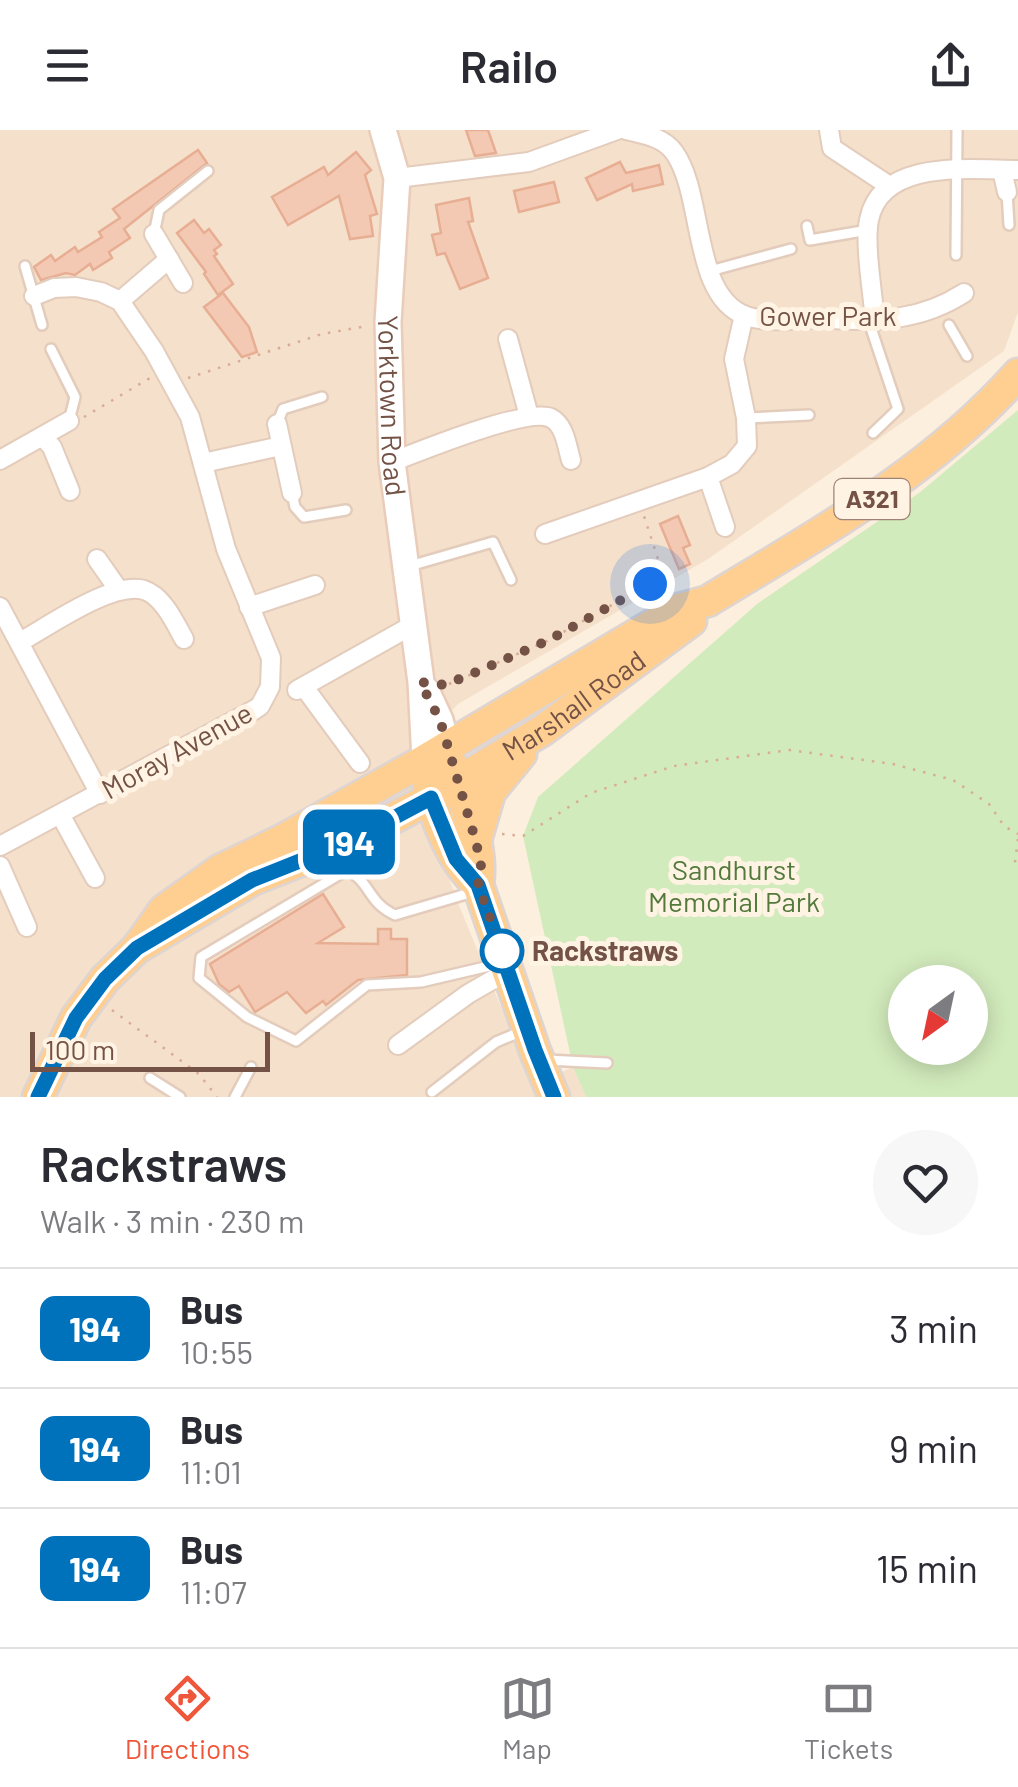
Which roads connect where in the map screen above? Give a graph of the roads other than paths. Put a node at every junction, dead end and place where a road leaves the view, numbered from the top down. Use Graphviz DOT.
graph roads {
  1 [pos="384,130"];
  2 [pos="617,130"];
  3 [pos="626,130"];
  4 [pos="830,130"];
  5 [pos="958,130"];
  6 [pos="654,134"];
  7 [pos="958,170"];
  8 [pos="1010,170"];
  9 [pos="208,171"];
  10 [pos="397,178"];
  11 [pos="888,186"];
  12 [pos="1007,192"];
  13 [pos="1009,225"];
  14 [pos="807,226"];
  15 [pos="868,230"];
  16 [pos="154,234"];
  17 [pos="791,249"];
  18 [pos="956,255"];
  19 [pos="169,259"];
  20 [pos="26,266"];
  21 [pos="710,272"];
  22 [pos="184,283"];
  23 [pos="964,293"];
  24 [pos="34,296"];
  25 [pos="120,301"];
  26 [pos="744,315"];
  27 [pos="944,317"];
  28 [pos="872,322"];
  29 [pos="42,325"];
  30 [pos="508,339"];
  31 [pos="51,349"];
  32 [pos="967,356"];
  33 [pos="1018,374"];
  34 [pos="322,396"];
  35 [pos="809,415"];
  36 [pos="529,416"];
  37 [pos="746,418"];
  38 [pos="68,421"];
  39 [pos="276,424"];
  40 [pos="873,434"];
  41 [pos="43,436"];
  42 [pos="281,446"];
  43 [pos="0,460"];
  44 [pos="570,460"];
  45 [pos="392,462"];
  46 [pos="203,463"];
  47 [pos="708,478"];
  48 [pos="70,492"];
  49 [pos="292,493"];
  50 [pos="346,510"];
  51 [pos="724,527"];
  52 [pos="545,534"];
  53 [pos="97,559"];
  54 [pos="404,568"];
  55 [pos="511,580"];
  56 [pos="315,585"];
  57 [pos="118,589"];
  58 [pos="708,601"];
  59 [pos="0,607"];
  60 [pos="249,607"];
  61 [pos="411,626"];
  62 [pos="184,639"];
  63 [pos="20,642"];
  64 [pos="544,730"];
  65 [pos="360,763"];
  66 [pos="438,774"];
  67 [pos="100,794"];
  68 [pos="61,816"];
  69 [pos="483,837"];
  70 [pos="0,846"];
  71 [pos="0,866"];
  72 [pos="95,878"];
  73 [pos="479,888"];
  74 [pos="27,927"];
  75 [pos="137,948"];
  76 [pos="507,966"];
  77 [pos="527,1029"];
  78 [pos="398,1045"];
  79 [pos="540,1062"];
  80 [pos="607,1063"];
  81 [pos="251,1067"];
  82 [pos="150,1078"];
  83 [pos="432,1092"];
  84 [pos="38,1097"];
  85 [pos="180,1097"];
  86 [pos="234,1097"];
  87 [pos="554,1097"];
  1 -- 10 [label="street, Yorktown Road"];
  2 -- 10 [label="street"];
  3 -- 6 [label="street, Gower Park"];
  4 -- 11 [label="street"];
  5 -- 7 [label="lane"];
  6 -- 21 [label="street, Gower Park"];
  7 -- 8 [label="street"];
  7 -- 11 [label="street"];
  7 -- 18 [label="lane"];
  8 -- 12 [label="street"];
  9 -- 16 [label="lane"];
  10 -- 45 [label="street, Yorktown Road"];
  11 -- 15 [label="street"];
  12 -- 13 [label="lane"];
  14 -- 15 [label="lane"];
  15 -- 28 [label="street"];
  16 -- 19 [label="street"];
  17 -- 21 [label="lane"];
  19 -- 22 [label="street"];
  19 -- 25 [label="street"];
  20 -- 24 [label="lane"];
  21 -- 26 [label="street, Gower Park"];
  23 -- 27 [label="street, Gower Park"];
  24 -- 25 [label="street"];
  24 -- 29 [label="lane"];
  25 -- 46 [label="street, Moray Avenue"];
  26 -- 28 [label="street, Gower Park"];
  26 -- 37 [label="street"];
  27 -- 28 [label="street, Gower Park"];
  27 -- 32 [label="lane"];
  28 -- 40 [label="lane"];
  30 -- 36 [label="street"];
  31 -- 38 [label="lane"];
  33 -- 58 [label="main road, Marshall Road / A321"];
  34 -- 39 [label="lane"];
  35 -- 37 [label="lane"];
  36 -- 44 [label="street"];
  36 -- 45 [label="street"];
  37 -- 47 [label="street"];
  38 -- 41 [label="street"];
  39 -- 42 [label="street"];
  41 -- 43 [label="street"];
  41 -- 48 [label="street"];
  42 -- 46 [label="street"];
  42 -- 49 [label="street"];
  45 -- 54 [label="street, Yorktown Road"];
  46 -- 60 [label="street, Moray Avenue"];
  47 -- 51 [label="street"];
  47 -- 52 [label="street"];
  49 -- 50 [label="lane"];
  53 -- 57 [label="street"];
  54 -- 55 [label="lane"];
  54 -- 61 [label="street, Yorktown Road"];
  56 -- 60 [label="street"];
  57 -- 62 [label="street"];
  57 -- 63 [label="street"];
  58 -- 64 [label="main road, Marshall Road / A321"];
  58 -- 66 [label="main road, Marshall Road / A321"];
  59 -- 63 [label="street"];
  60 -- 67 [label="street, Moray Avenue"];
  61 -- 65 [label="street"];
  61 -- 66 [label="street, Yorktown Road"];
  63 -- 67 [label="street"];
  64 -- 66 [label="main road, Marshall Road / A321"];
  64 -- 69 [label="main road"];
  66 -- 69 [label="main road, Yorktown Road"];
  66 -- 73 [label="main road, Yorktown Road"];
  66 -- 75 [label="main road"];
  66 -- 75 [label="main road"];
  67 -- 68 [label="street, Moray Avenue"];
  68 -- 70 [label="street, Moray Avenue"];
  68 -- 72 [label="street"];
  69 -- 73 [label="main road, Yorktown Road"];
  71 -- 74 [label="street"];
  73 -- 76 [label="main road, Yorktown Road"];
  73 -- 76 [label="lane"];
  75 -- 84 [label="main road"];
  76 -- 77 [label="main road, Yorktown Road"];
  76 -- 78 [label="street"];
  77 -- 79 [label="main road, Yorktown Road"];
  77 -- 83 [label="lane"];
  79 -- 80 [label="lane"];
  79 -- 87 [label="main road, Yorktown Road"];
  81 -- 86 [label="lane"];
  82 -- 85 [label="lane"];
}
